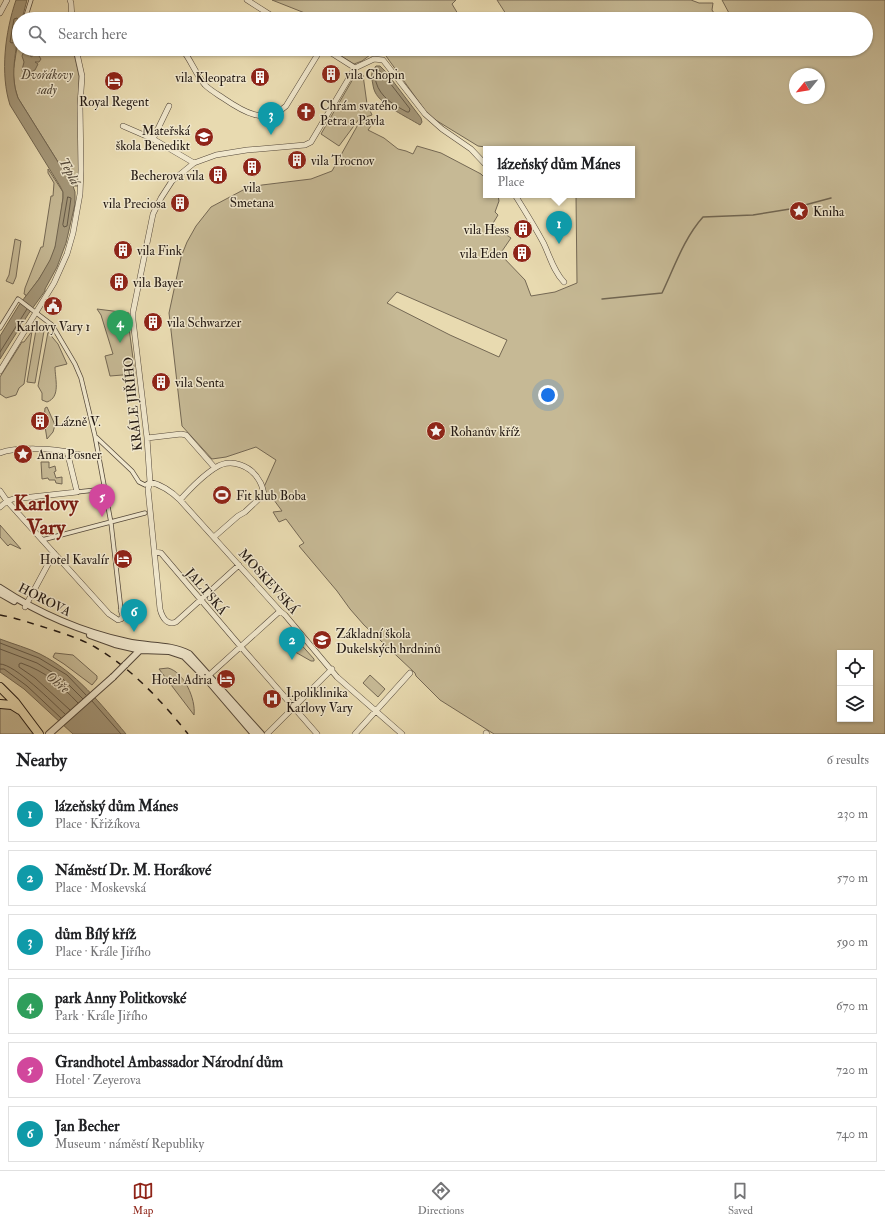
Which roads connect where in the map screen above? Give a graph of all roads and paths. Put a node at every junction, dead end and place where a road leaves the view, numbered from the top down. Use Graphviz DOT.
graph roads {
  1 [pos="7,0"];
  2 [pos="31,0"];
  3 [pos="70,0"];
  4 [pos="247,0"];
  5 [pos="0,12"];
  6 [pos="27,12"];
  7 [pos="72,12"];
  8 [pos="266,12"];
  9 [pos="78,56"];
  10 [pos="186,56"];
  11 [pos="317,56"];
  12 [pos="336,56"];
  13 [pos="355,68"];
  14 [pos="169,106"];
  15 [pos="122,126"];
  16 [pos="153,139"];
  17 [pos="483,162"];
  18 [pos="194,163"];
  19 [pos="517,198"];
  20 [pos="564,282"];
  21 [pos="33,311"];
  22 [pos="0,328"];
  23 [pos="0,370"];
  24 [pos="95,436"];
  25 [pos="147,438"];
  26 [pos="69,452"];
  27 [pos="0,453"];
  28 [pos="99,457"];
  29 [pos="215,468"];
  30 [pos="150,482"];
  31 [pos="105,489"];
  32 [pos="0,491"];
  33 [pos="77,492"];
  34 [pos="180,500"];
  35 [pos="7,501"];
  36 [pos="0,507"];
  37 [pos="145,513"];
  38 [pos="111,523"];
  39 [pos="214,537"];
  40 [pos="42,540"];
  41 [pos="155,552"];
  42 [pos="54,553"];
  43 [pos="239,565"];
  44 [pos="0,588"];
  45 [pos="0,593"];
  46 [pos="201,600"];
  47 [pos="26,606"];
  48 [pos="122,610"];
  49 [pos="280,611"];
  50 [pos="80,630"];
  51 [pos="115,644"];
  52 [pos="241,647"];
  53 [pos="143,648"];
  54 [pos="127,663"];
  55 [pos="332,669"];
  56 [pos="410,673"];
  57 [pos="208,677"];
  58 [pos="0,687"];
  59 [pos="0,704"];
  60 [pos="295,707"];
  61 [pos="22,711"];
  62 [pos="376,711"];
  63 [pos="254,733"];
  64 [pos="39,734"];
  65 [pos="49,734"];
  66 [pos="261,734"];
  67 [pos="267,734"];
  68 [pos="317,734"];
  69 [pos="355,734"];
  70 [pos="402,734"];
  1 -- 5 [label="street"];
  2 -- 6 [label="street"];
  3 -- 7 [label="street"];
  4 -- 8 [label="street"];
  9 -- 21 [label="street"];
  10 -- 11 [label="street"];
  12 -- 13 [label="street"];
  13 -- 17 [label="street"];
  13 -- 18 [label="street, KRÁLE JIŘÍHO"];
  14 -- 16 [label="street"];
  15 -- 16 [label="street"];
  16 -- 18 [label="street"];
  18 -- 25 [label="street, KRÁLE JIŘÍHO"];
  19 -- 20 [label="street"];
  21 -- 22 [label="street"];
  21 -- 23 [label="street"];
  21 -- 24 [label="street"];
  24 -- 28 [label="street"];
  24 -- 30 [label="street"];
  25 -- 29 [label="street"];
  25 -- 30 [label="street, KRÁLE JIŘÍHO"];
  26 -- 27 [label="street"];
  26 -- 28 [label="street"];
  26 -- 33 [label="street"];
  28 -- 31 [label="street"];
  29 -- 34 [label="street"];
  29 -- 39 [label="street"];
  30 -- 34 [label="street, MOSKEVSKÁ"];
  30 -- 41 [label="street, KRÁLE JIŘÍHO"];
  31 -- 33 [label="street"];
  31 -- 38 [label="street"];
  32 -- 35 [label="street"];
  33 -- 35 [label="street"];
  34 -- 39 [label="street, MOSKEVSKÁ"];
  35 -- 36 [label="street"];
  35 -- 40 [label="street"];
  37 -- 38 [label="street"];
  38 -- 40 [label="street"];
  38 -- 48 [label="street"];
  39 -- 43 [label="street, MOSKEVSKÁ"];
  40 -- 42 [label="street"];
  41 -- 46 [label="street, JALTSKÁ"];
  41 -- 46 [label="street, KRÁLE JIŘÍHO"];
  42 -- 47 [label="street"];
  42 -- 48 [label="street"];
  43 -- 46 [label="street"];
  43 -- 49 [label="street, MOSKEVSKÁ"];
  44 -- 47 [label="street, HOROVA"];
  45 -- 47 [label="street, HOROVA"];
  46 -- 52 [label="street, JALTSKÁ"];
  47 -- 50 [label="street, HOROVA"];
  49 -- 52 [label="street"];
  49 -- 55 [label="street, MOSKEVSKÁ"];
  50 -- 51 [label="street"];
  50 -- 53 [label="street"];
  51 -- 53 [label="street"];
  51 -- 54 [label="street"];
  52 -- 57 [label="street"];
  52 -- 60 [label="street, JALTSKÁ"];
  53 -- 54 [label="street"];
  53 -- 57 [label="street"];
  54 -- 65 [label="street, bridge"];
  55 -- 60 [label="street"];
  55 -- 62 [label="street, MOSKEVSKÁ"];
  56 -- 62 [label="street"];
  57 -- 63 [label="street"];
  57 -- 66 [label="street"];
  58 -- 61 [label="highway"];
  59 -- 61 [label="highway"];
  60 -- 67 [label="street"];
  60 -- 68 [label="street, JALTSKÁ"];
  61 -- 64 [label="highway"];
  62 -- 69 [label="street"];
  62 -- 70 [label="street, MOSKEVSKÁ"];
}
